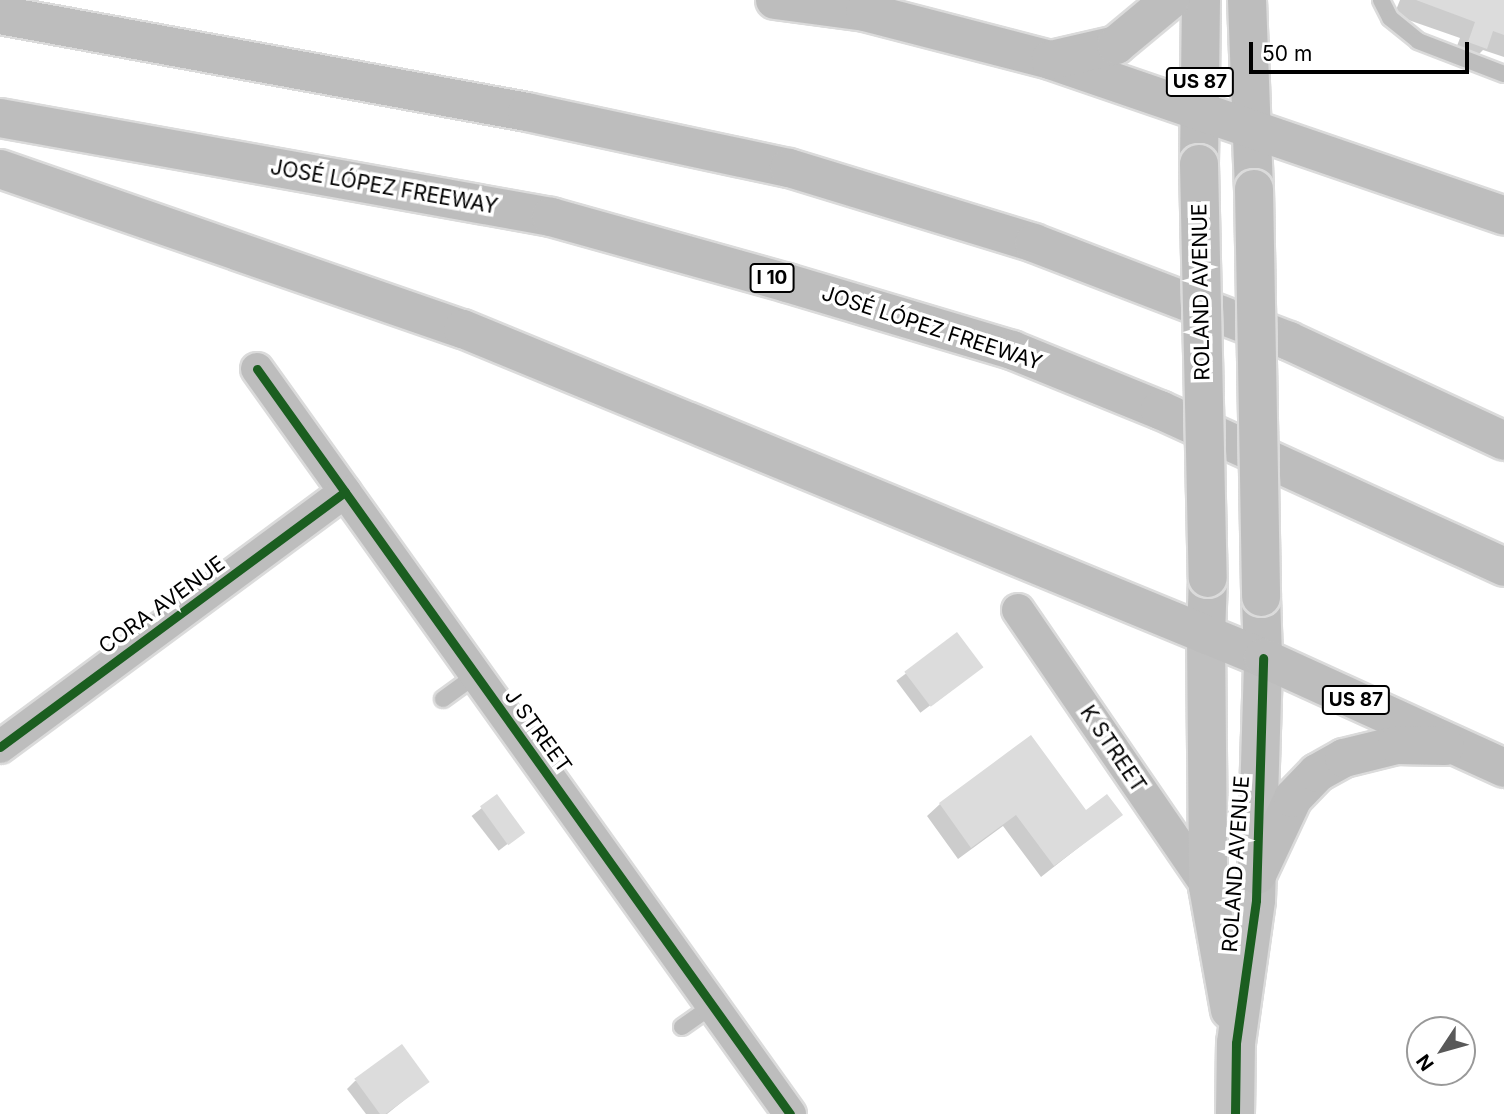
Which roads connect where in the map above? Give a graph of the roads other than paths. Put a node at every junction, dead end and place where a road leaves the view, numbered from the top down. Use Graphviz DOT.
graph roads {
  1 [pos="775,0"];
  2 [pos="1170,0"];
  3 [pos="1200,0"];
  4 [pos="1247,0"];
  5 [pos="1381,0"];
  6 [pos="0,15"];
  7 [pos="1050,60"];
  8 [pos="1504,74"];
  9 [pos="1200,112"];
  10 [pos="0,118"];
  11 [pos="1251,131"];
  12 [pos="0,169"];
  13 [pos="1504,215"];
  14 [pos="257,369"];
  15 [pos="1504,441"];
  16 [pos="345,492"];
  17 [pos="1504,567"];
  18 [pos="1018,610"];
  19 [pos="1206,635"];
  20 [pos="1262,658"];
  21 [pos="476,675"];
  22 [pos="443,699"];
  23 [pos="0,747"];
  24 [pos="1458,747"];
  25 [pos="1504,768"];
  26 [pos="1257,875"];
  27 [pos="1208,887"];
  28 [pos="712,1006"];
  29 [pos="682,1027"];
  30 [pos="1236,1043"];
  31 [pos="790,1114"];
  32 [pos="1235,1114"];
  1 -- 7 [label="main road"];
  2 -- 7 [label="main road"];
  3 -- 9 [label="main road, ROLAND AVENUE / US 87"];
  4 -- 11 [label="main road, ROLAND AVENUE / US 87"];
  5 -- 8 [label="lane"];
  6 -- 15 [label="main road"];
  7 -- 9 [label="main road"];
  9 -- 11 [label="main road"];
  9 -- 19 [label="main road, ROLAND AVENUE / US 87, bridge"];
  10 -- 17 [label="main road, JOSÉ LÓPEZ FREEWAY / I 10"];
  11 -- 13 [label="main road"];
  11 -- 20 [label="main road, ROLAND AVENUE, bridge"];
  12 -- 19 [label="main road"];
  14 -- 16 [label="street, J STREET"];
  16 -- 21 [label="street, J STREET"];
  16 -- 23 [label="street, CORA AVENUE"];
  18 -- 27 [label="street, K STREET"];
  19 -- 20 [label="main road, US 87"];
  19 -- 27 [label="street, ROLAND AVENUE"];
  20 -- 24 [label="main road, US 87"];
  20 -- 26 [label="street, ROLAND AVENUE"];
  21 -- 22 [label="lane"];
  21 -- 28 [label="street, J STREET"];
  24 -- 25 [label="main road, US 87"];
  24 -- 26 [label="main road"];
  26 -- 30 [label="street, ROLAND AVENUE"];
  27 -- 30 [label="street, ROLAND AVENUE"];
  28 -- 29 [label="lane"];
  28 -- 31 [label="street, J STREET"];
  30 -- 32 [label="street, ROLAND AVENUE"];
}
